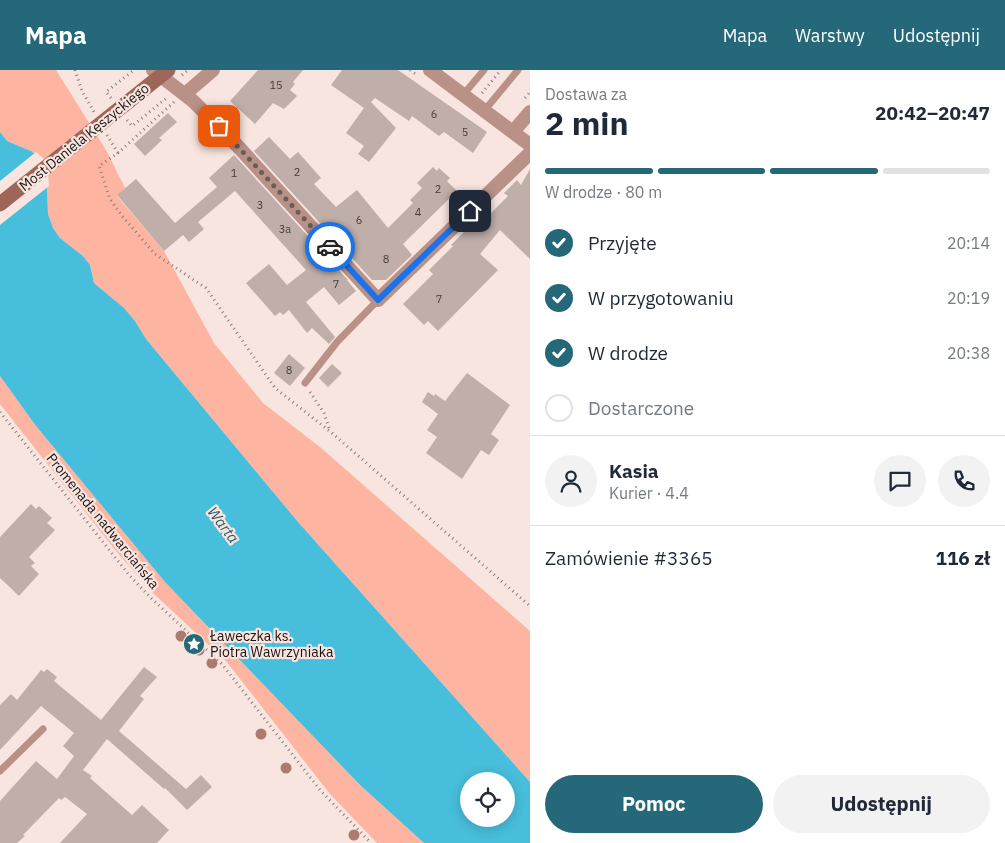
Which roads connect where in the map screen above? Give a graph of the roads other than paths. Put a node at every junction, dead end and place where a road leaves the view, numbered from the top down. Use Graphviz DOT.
graph roads {
  1 [pos="154,70"];
  2 [pos="168,70"];
  3 [pos="213,70"];
  4 [pos="484,70"];
  5 [pos="518,70"];
  6 [pos="432,71"];
  7 [pos="463,95"];
  8 [pos="180,97"];
  9 [pos="484,111"];
  10 [pos="530,112"];
  11 [pos="513,132"];
  12 [pos="530,145"];
  13 [pos="530,153"];
  14 [pos="0,204"];
  15 [pos="378,300"];
  16 [pos="305,383"];
  17 [pos="43,729"];
  18 [pos="0,771"];
  1 -- 8 [label="street"];
  2 -- 14 [label="street, Most Daniela Kęszyckiego, bridge"];
  3 -- 8 [label="street"];
  4 -- 7 [label="lane"];
  5 -- 9 [label="lane"];
  6 -- 7 [label="street"];
  7 -- 9 [label="street"];
  8 -- 15 [label="street"];
  9 -- 11 [label="street"];
  10 -- 11 [label="street"];
  11 -- 12 [label="street"];
  13 -- 15 [label="street"];
  15 -- 16 [label="lane"];
  17 -- 18 [label="lane"];
}
